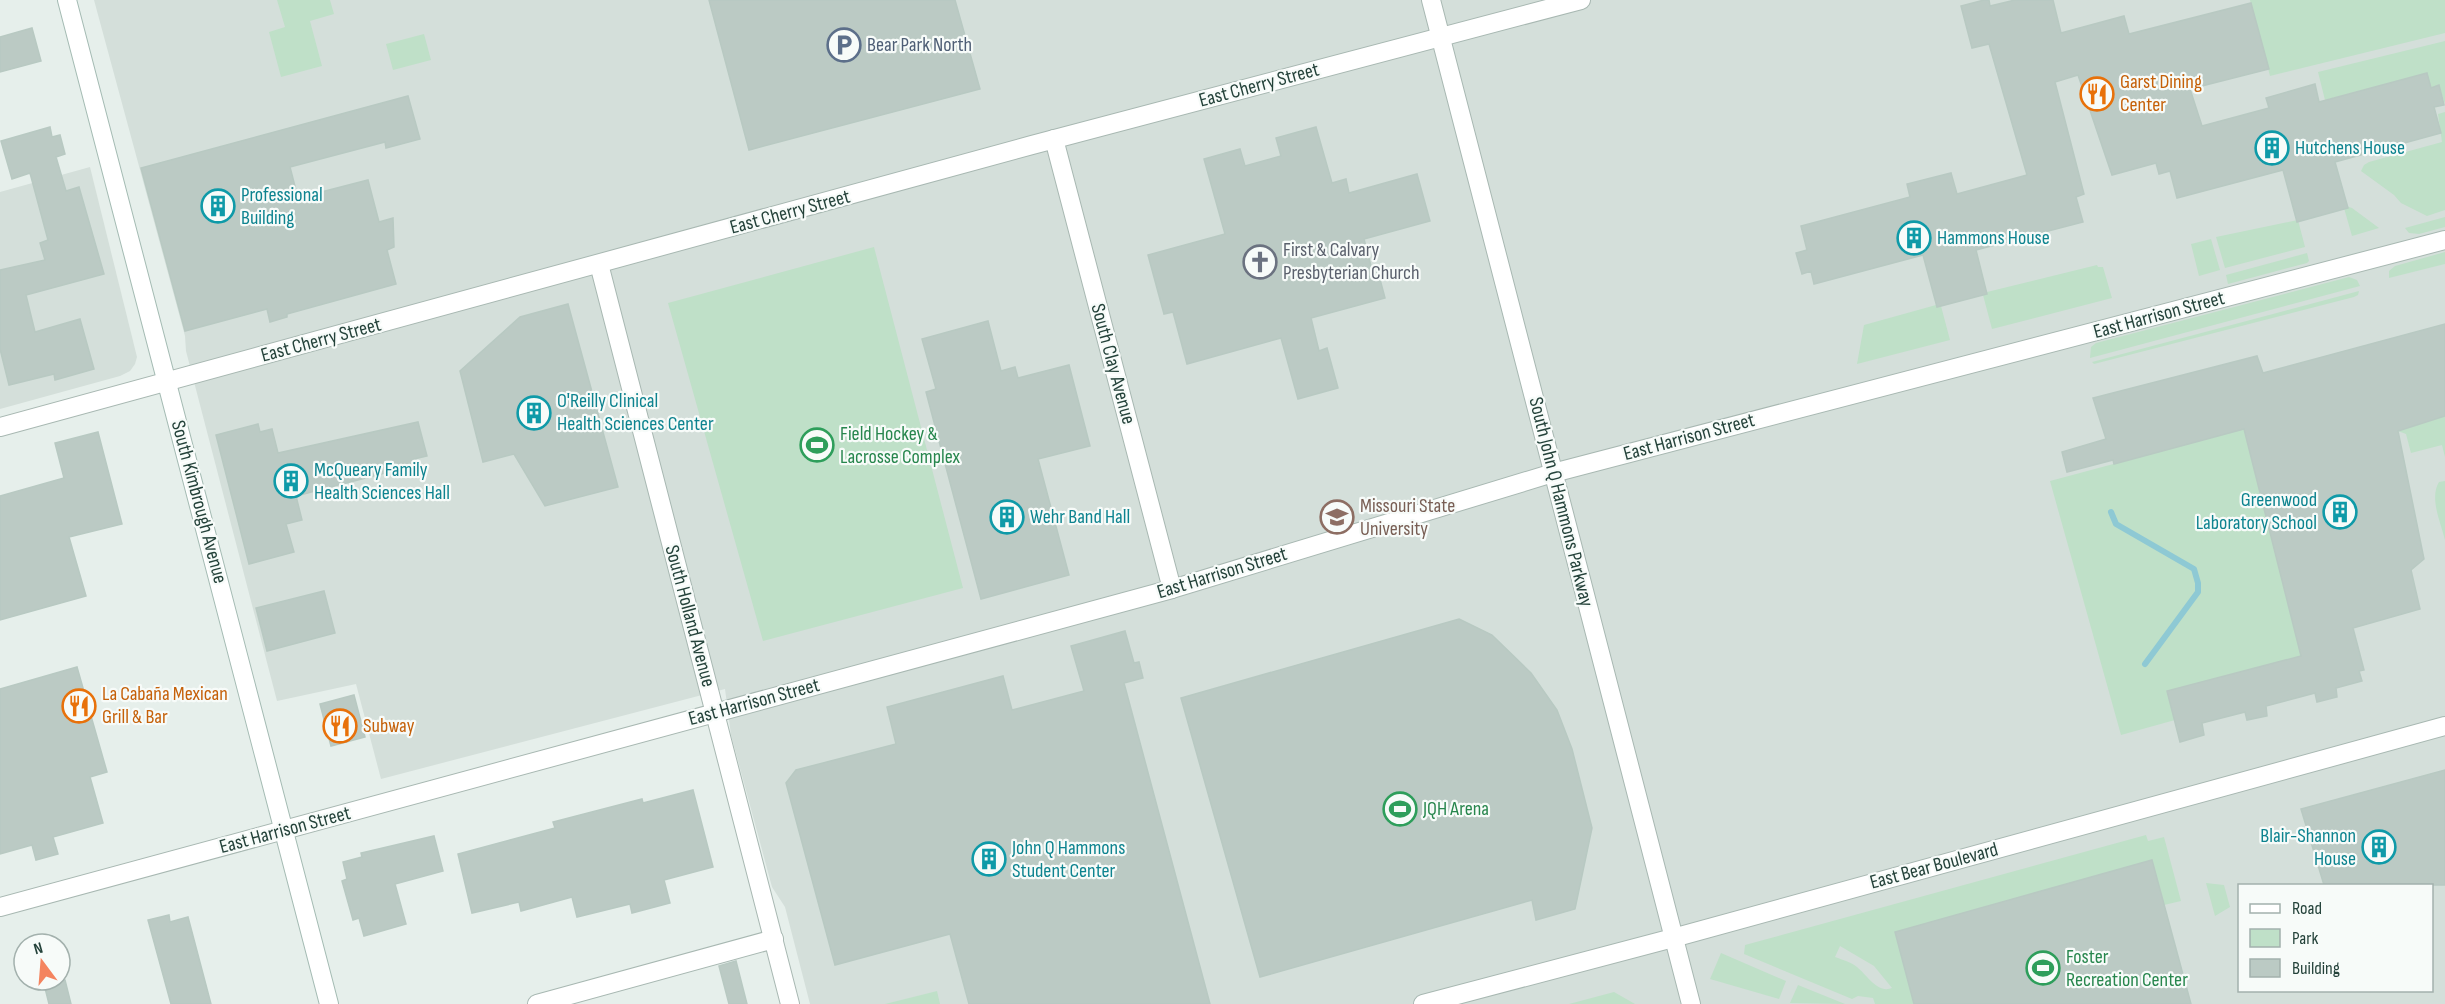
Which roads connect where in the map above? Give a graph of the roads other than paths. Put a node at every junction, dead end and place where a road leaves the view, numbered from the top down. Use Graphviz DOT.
graph roads {
  1 [pos="67,0"];
  2 [pos="1431,0"];
  3 [pos="1581,0"];
  4 [pos="1440,37"];
  5 [pos="1054,139"];
  6 [pos="2445,240"];
  7 [pos="599,264"];
  8 [pos="167,382"];
  9 [pos="0,427"];
  10 [pos="1553,472"];
  11 [pos="1172,589"];
  12 [pos="715,712"];
  13 [pos="2445,726"];
  14 [pos="284,831"];
  15 [pos="0,907"];
  16 [pos="1673,938"];
  17 [pos="774,939"];
  18 [pos="329,1004"];
  19 [pos="537,1004"];
  20 [pos="790,1004"];
  21 [pos="1423,1004"];
  22 [pos="1691,1004"];
  1 -- 8 [label="street, South Kimbrough Avenue"];
  2 -- 4 [label="street, South John Q Hammons Parkway"];
  3 -- 4 [label="street, East Cherry Street"];
  4 -- 5 [label="street, East Cherry Street"];
  4 -- 10 [label="street, South John Q Hammons Parkway"];
  5 -- 7 [label="street, East Cherry Street"];
  5 -- 11 [label="street, South Clay Avenue"];
  6 -- 10 [label="street, East Harrison Street"];
  7 -- 8 [label="street, East Cherry Street"];
  7 -- 12 [label="street, South Holland Avenue"];
  8 -- 9 [label="street, East Cherry Street"];
  8 -- 14 [label="street, South Kimbrough Avenue"];
  10 -- 11 [label="street, East Harrison Street"];
  10 -- 16 [label="street, South John Q Hammons Parkway"];
  11 -- 12 [label="street, East Harrison Street"];
  12 -- 14 [label="street, East Harrison Street"];
  12 -- 17 [label="street, South Holland Avenue"];
  13 -- 16 [label="street, East Bear Boulevard"];
  14 -- 15 [label="street, East Harrison Street"];
  14 -- 18 [label="street, South Kimbrough Avenue"];
  16 -- 21 [label="street, East Bear Boulevard"];
  16 -- 22 [label="street, South John Q Hammons Parkway"];
  17 -- 19 [label="street"];
  17 -- 20 [label="street, South Holland Avenue"];
}
